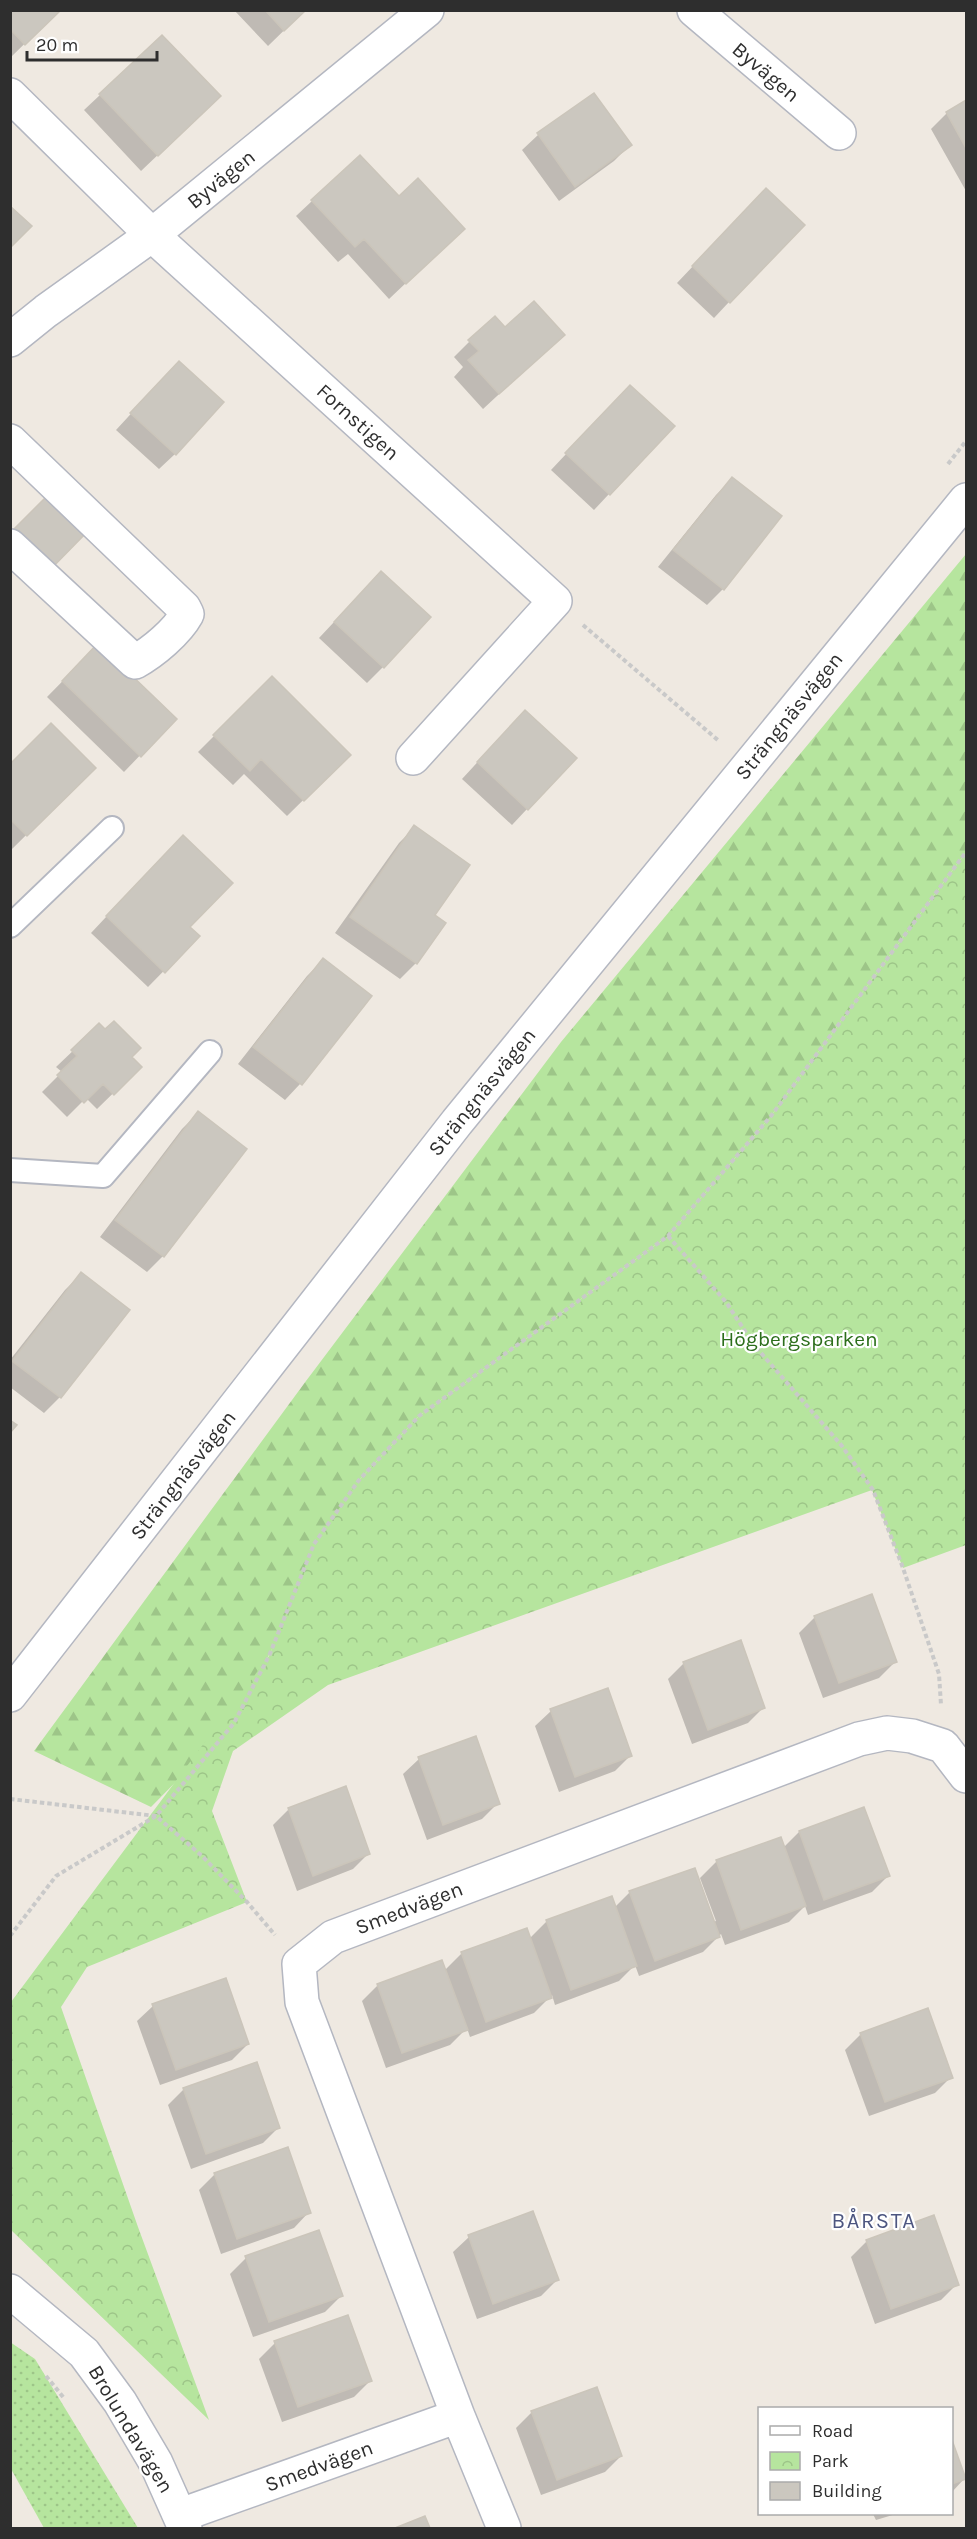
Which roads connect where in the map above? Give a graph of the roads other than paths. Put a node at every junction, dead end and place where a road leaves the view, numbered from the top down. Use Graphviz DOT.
graph roads {
  1 [pos="427,10"];
  2 [pos="694,10"];
  3 [pos="10,95"];
  4 [pos="838,134"];
  5 [pos="152,235"];
  6 [pos="10,340"];
  7 [pos="10,441"];
  8 [pos="966,500"];
  9 [pos="10,546"];
  10 [pos="413,758"];
  11 [pos="112,828"];
  12 [pos="10,926"];
  13 [pos="210,1052"];
  14 [pos="10,1170"];
  15 [pos="10,1695"];
  16 [pos="966,1776"];
  17 [pos="10,2291"];
  18 [pos="458,2416"];
  19 [pos="183,2522"];
  20 [pos="504,2529"];
  1 -- 5 [label="street, Byvägen"];
  2 -- 4 [label="street, Byvägen"];
  3 -- 5 [label="street, Fornstigen"];
  5 -- 6 [label="street, Byvägen"];
  5 -- 10 [label="street, Fornstigen"];
  7 -- 9 [label="street"];
  8 -- 15 [label="street, Strängnäsvägen"];
  11 -- 12 [label="lane"];
  13 -- 14 [label="lane"];
  16 -- 18 [label="street, Smedvägen"];
  17 -- 19 [label="street, Brolundavägen"];
  18 -- 19 [label="street, Smedvägen"];
  18 -- 20 [label="street"];
}
